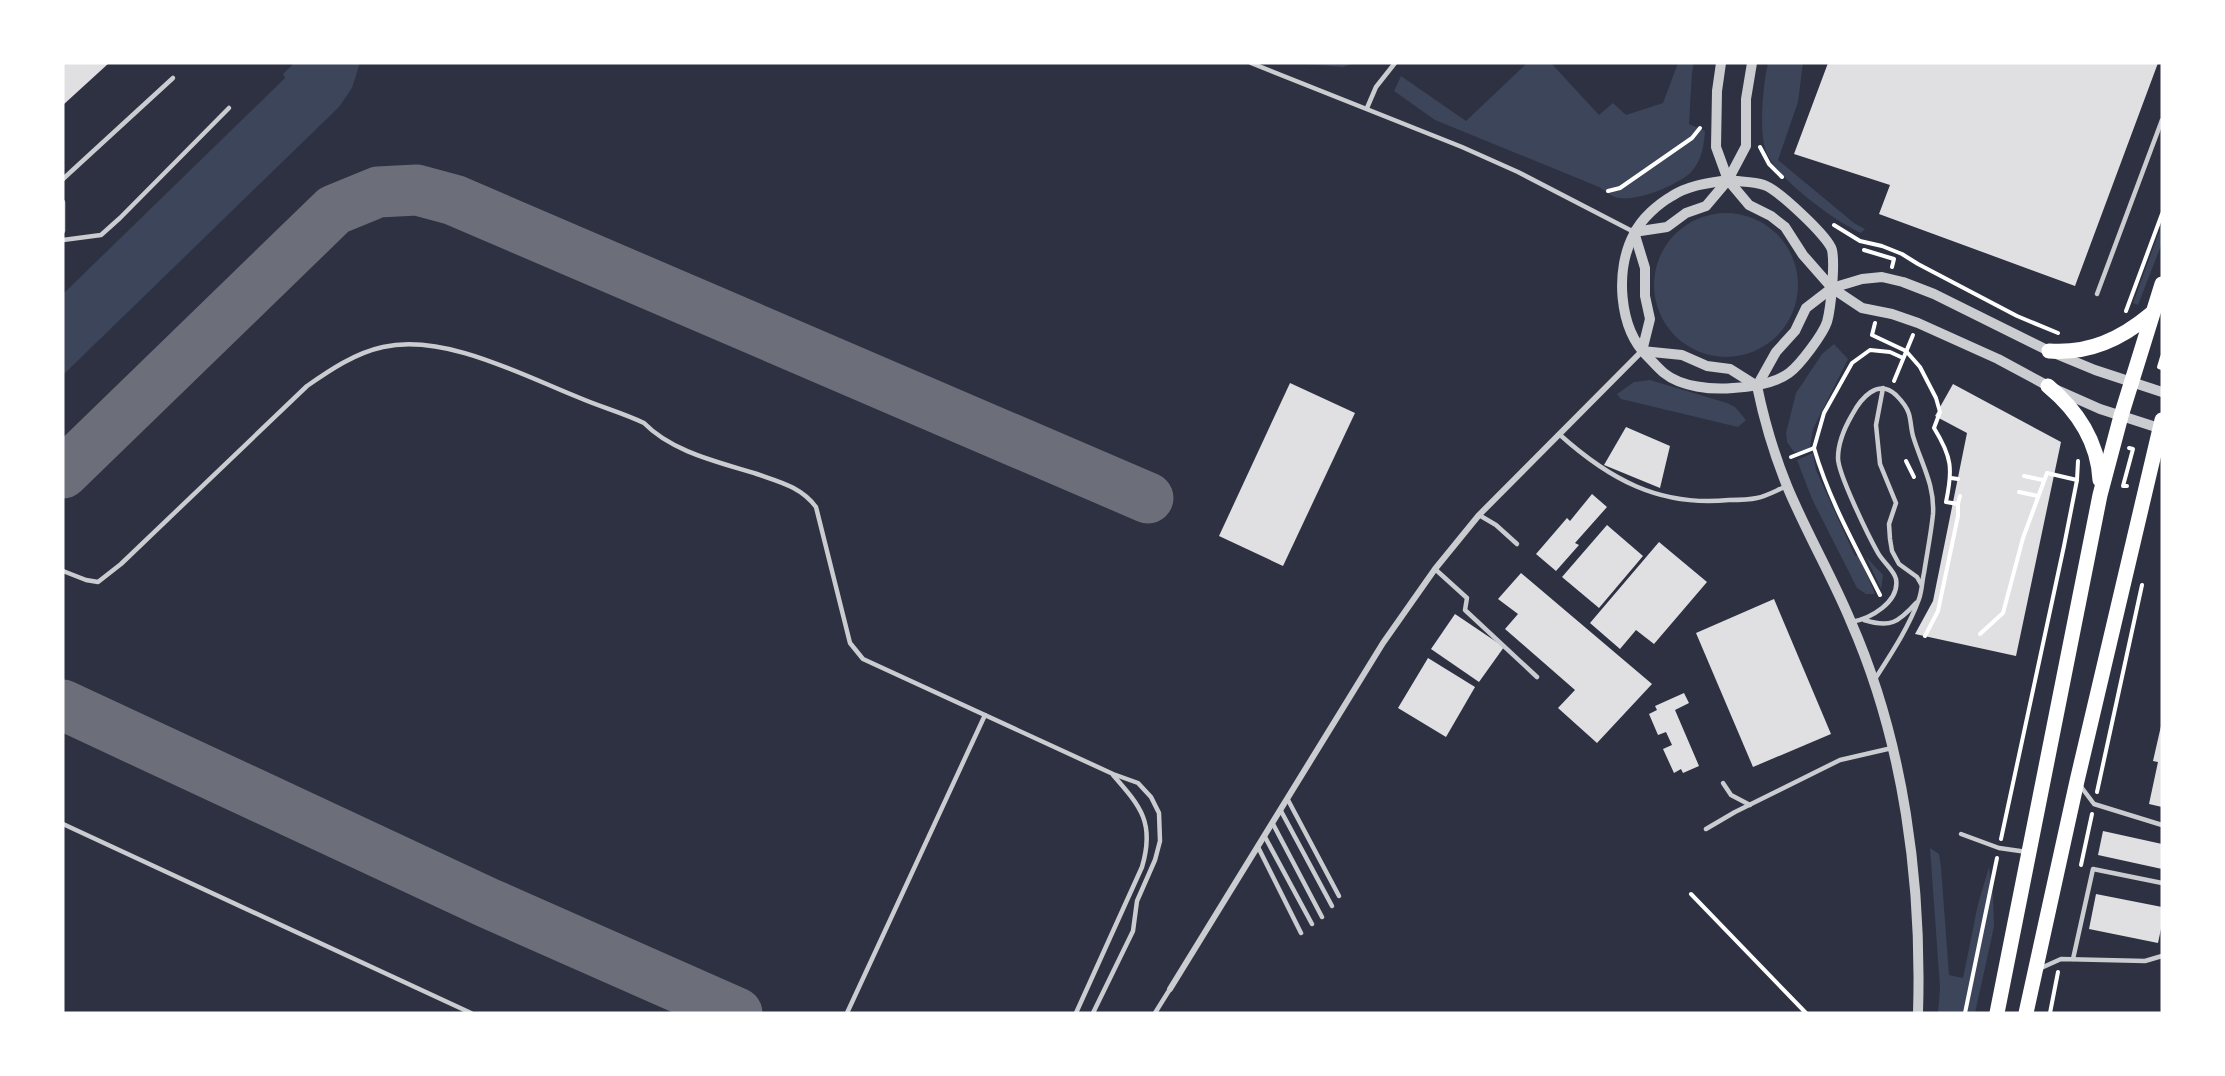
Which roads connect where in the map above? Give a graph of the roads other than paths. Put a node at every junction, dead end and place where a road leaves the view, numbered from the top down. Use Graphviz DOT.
graph roads {
  1 [pos="1251,63"];
  2 [pos="1395,63"];
  3 [pos="1721,63"];
  4 [pos="1752,63"];
  5 [pos="173,78"];
  6 [pos="229,108"];
  7 [pos="1367,108"];
  8 [pos="2162,120"];
  9 [pos="63,179"];
  10 [pos="1728,180"];
  11 [pos="63,202"];
  12 [pos="63,231"];
  13 [pos="1634,232"];
  14 [pos="63,240"];
  15 [pos="2162,284"];
  16 [pos="1832,288"];
  17 [pos="2097,294"];
  18 [pos="2151,314"];
  19 [pos="1642,351"];
  20 [pos="2049,351"];
  21 [pos="2131,382"];
  22 [pos="1757,386"];
  23 [pos="2048,386"];
  24 [pos="1883,388"];
  25 [pos="2162,393"];
  26 [pos="2121,416"];
  27 [pos="2161,426"];
  28 [pos="1559,434"];
  29 [pos="1787,486"];
  30 [pos="2100,495"];
  31 [pos="1479,515"];
  32 [pos="1517,544"];
  33 [pos="1435,569"];
  34 [pos="63,571"];
  35 [pos="1922,586"];
  36 [pos="1919,600"];
  37 [pos="1864,620"];
  38 [pos="1851,622"];
  39 [pos="1537,677"];
  40 [pos="1874,681"];
  41 [pos="985,715"];
  42 [pos="1893,748"];
  43 [pos="1113,774"];
  44 [pos="2077,781"];
  45 [pos="1724,783"];
  46 [pos="1288,800"];
  47 [pos="1750,805"];
  48 [pos="1281,811"];
  49 [pos="63,824"];
  50 [pos="1273,824"];
  51 [pos="2162,825"];
  52 [pos="1706,829"];
  53 [pos="1961,834"];
  54 [pos="1265,837"];
  55 [pos="1258,847"];
  56 [pos="2030,852"];
  57 [pos="2162,883"];
  58 [pos="1338,896"];
  59 [pos="1332,906"];
  60 [pos="1322,917"];
  61 [pos="1312,924"];
  62 [pos="1301,933"];
  63 [pos="2162,956"];
  64 [pos="2073,959"];
  65 [pos="2035,970"];
  66 [pos="1170,989"];
  67 [pos="471,1013"];
  68 [pos="847,1013"];
  69 [pos="1076,1013"];
  70 [pos="1093,1013"];
  71 [pos="1155,1013"];
  72 [pos="1918,1013"];
  73 [pos="1997,1013"];
  74 [pos="2026,1013"];
  1 -- 7 [label="lane"];
  2 -- 7 [label="lane"];
  3 -- 10 [label="street"];
  4 -- 10 [label="street"];
  5 -- 9 [label="lane"];
  6 -- 14 [label="lane"];
  7 -- 13 [label="lane"];
  8 -- 17 [label="lane"];
  10 -- 13 [label="street"];
  10 -- 13 [label="street"];
  10 -- 16 [label="street"];
  10 -- 16 [label="street"];
  11 -- 12 [label="lane"];
  13 -- 19 [label="street"];
  13 -- 19 [label="street"];
  15 -- 18 [label="highway"];
  16 -- 20 [label="street"];
  16 -- 22 [label="street"];
  16 -- 22 [label="street"];
  16 -- 23 [label="street"];
  18 -- 20 [label="highway"];
  18 -- 21 [label="highway"];
  19 -- 22 [label="street"];
  19 -- 22 [label="street"];
  19 -- 28 [label="street"];
  20 -- 21 [label="street"];
  21 -- 25 [label="street"];
  21 -- 26 [label="highway"];
  22 -- 29 [label="street"];
  23 -- 26 [label="street"];
  23 -- 30 [label="highway"];
  24 -- 35 [label="lane"];
  24 -- 35 [label="lane"];
  24 -- 37 [label="lane"];
  26 -- 27 [label="street"];
  26 -- 30 [label="highway"];
  27 -- 44 [label="highway"];
  28 -- 29 [label="lane"];
  28 -- 31 [label="street"];
  29 -- 38 [label="street"];
  30 -- 56 [label="highway"];
  31 -- 32 [label="lane"];
  31 -- 33 [label="street"];
  33 -- 39 [label="lane"];
  33 -- 46 [label="street"];
  34 -- 41 [label="lane"];
  35 -- 36 [label="lane"];
  36 -- 37 [label="lane"];
  36 -- 40 [label="lane"];
  37 -- 38 [label="lane"];
  38 -- 40 [label="street"];
  40 -- 42 [label="street"];
  41 -- 43 [label="lane"];
  41 -- 68 [label="lane"];
  42 -- 47 [label="lane"];
  42 -- 72 [label="street"];
  43 -- 69 [label="lane"];
  43 -- 70 [label="lane"];
  44 -- 51 [label="lane"];
  44 -- 65 [label="highway"];
  45 -- 47 [label="lane"];
  46 -- 48 [label="street"];
  46 -- 58 [label="lane"];
  47 -- 52 [label="lane"];
  48 -- 50 [label="street"];
  48 -- 59 [label="lane"];
  49 -- 67 [label="lane"];
  50 -- 54 [label="street"];
  50 -- 60 [label="lane"];
  53 -- 56 [label="lane"];
  54 -- 55 [label="street"];
  54 -- 61 [label="lane"];
  55 -- 62 [label="lane"];
  55 -- 66 [label="street"];
  56 -- 73 [label="highway"];
  57 -- 64 [label="lane"];
  63 -- 64 [label="lane"];
  64 -- 65 [label="lane"];
  65 -- 74 [label="highway"];
  66 -- 71 [label="lane"];
}
